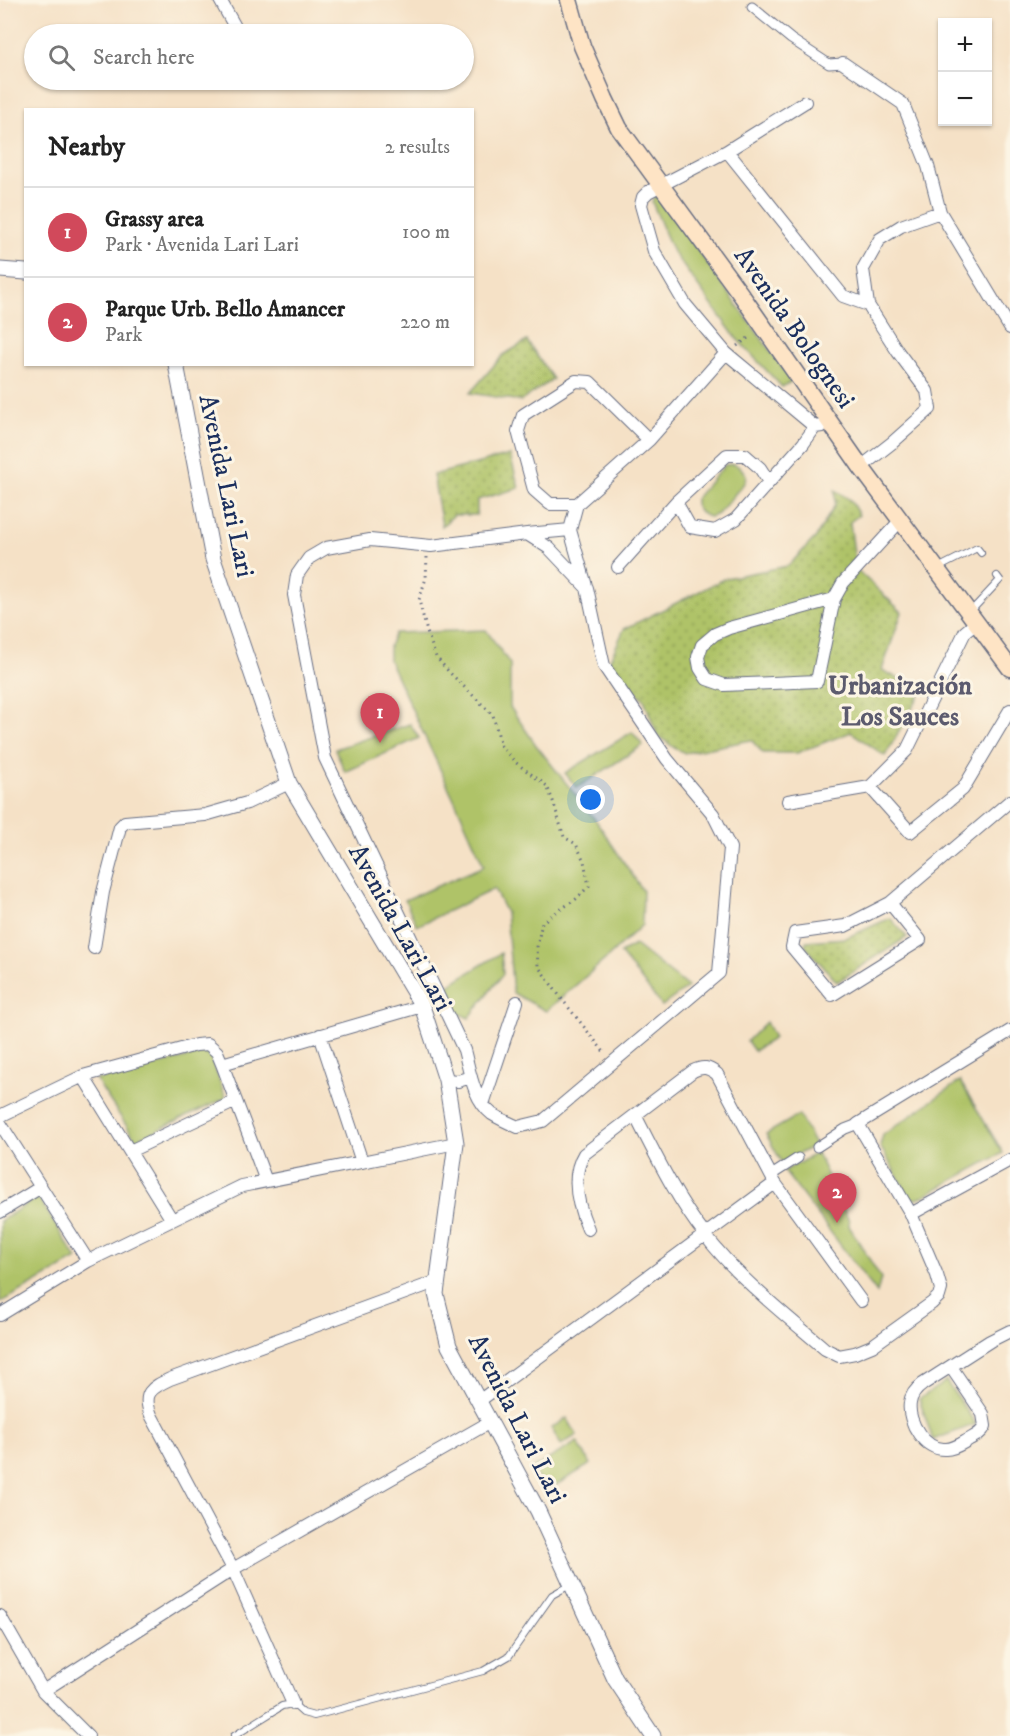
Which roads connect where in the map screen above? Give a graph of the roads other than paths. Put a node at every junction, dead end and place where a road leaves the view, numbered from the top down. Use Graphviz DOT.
graph roads {
  1 [pos="220,0"];
  2 [pos="569,0"];
  3 [pos="752,7"];
  4 [pos="233,24"];
  5 [pos="843,63"];
  6 [pos="805,102"];
  7 [pos="727,151"];
  8 [pos="661,185"];
  9 [pos="940,212"];
  10 [pos="0,270"];
  11 [pos="24,272"];
  12 [pos="868,305"];
  13 [pos="1010,328"];
  14 [pos="726,353"];
  15 [pos="176,366"];
  16 [pos="822,424"];
  17 [pos="649,440"];
  18 [pos="861,467"];
  19 [pos="769,482"];
  20 [pos="676,502"];
  21 [pos="577,504"];
  22 [pos="900,521"];
  23 [pos="570,530"];
  24 [pos="527,534"];
  25 [pos="981,554"];
  26 [pos="618,567"];
  27 [pos="936,569"];
  28 [pos="997,576"];
  29 [pos="586,588"];
  30 [pos="834,599"];
  31 [pos="973,619"];
  32 [pos="1010,668"];
  33 [pos="1010,710"];
  34 [pos="290,783"];
  35 [pos="870,787"];
  36 [pos="788,801"];
  37 [pos="1010,801"];
  38 [pos="890,903"];
  39 [pos="94,948"];
  40 [pos="517,1002"];
  41 [pos="422,1006"];
  42 [pos="1010,1031"];
  43 [pos="320,1035"];
  44 [pos="222,1064"];
  45 [pos="83,1076"];
  46 [pos="471,1077"];
  47 [pos="446,1080"];
  48 [pos="236,1101"];
  49 [pos="483,1104"];
  50 [pos="635,1115"];
  51 [pos="0,1116"];
  52 [pos="0,1123"];
  53 [pos="858,1124"];
  54 [pos="456,1143"];
  55 [pos="817,1147"];
  56 [pos="130,1151"];
  57 [pos="798,1158"];
  58 [pos="1010,1160"];
  59 [pos="362,1162"];
  60 [pos="772,1180"];
  61 [pos="266,1181"];
  62 [pos="41,1187"];
  63 [pos="0,1212"];
  64 [pos="911,1214"];
  65 [pos="172,1220"];
  66 [pos="588,1229"];
  67 [pos="705,1235"];
  68 [pos="88,1261"];
  69 [pos="438,1281"];
  70 [pos="861,1301"];
  71 [pos="0,1315"];
  72 [pos="1010,1331"];
  73 [pos="951,1367"];
  74 [pos="479,1401"];
  75 [pos="490,1422"];
  76 [pos="233,1569"];
  77 [pos="571,1584"];
  78 [pos="0,1616"];
  79 [pos="43,1691"];
  80 [pos="293,1704"];
  81 [pos="88,1736"];
  82 [pos="234,1736"];
  83 [pos="653,1736"];
  1 -- 4 [label="street"];
  2 -- 8 [label="main road, Avenida Bolognesi"];
  3 -- 5 [label="street"];
  5 -- 9 [label="street"];
  6 -- 7 [label="street"];
  7 -- 8 [label="street"];
  7 -- 12 [label="street"];
  8 -- 14 [label="street"];
  8 -- 16 [label="main road, Avenida Bolognesi"];
  9 -- 12 [label="street"];
  9 -- 13 [label="street"];
  10 -- 11 [label="street"];
  12 -- 18 [label="street"];
  14 -- 16 [label="street"];
  14 -- 17 [label="street"];
  15 -- 34 [label="street, Avenida Lari Lari"];
  16 -- 18 [label="main road, Avenida Bolognesi"];
  16 -- 19 [label="street"];
  17 -- 21 [label="street"];
  17 -- 21 [label="street"];
  18 -- 22 [label="main road, Avenida Bolognesi"];
  19 -- 20 [label="street"];
  19 -- 20 [label="street"];
  20 -- 26 [label="street"];
  21 -- 23 [label="street"];
  22 -- 27 [label="main road, Avenida Bolognesi"];
  22 -- 30 [label="street"];
  23 -- 24 [label="street"];
  23 -- 29 [label="street"];
  24 -- 29 [label="street"];
  24 -- 46 [label="street"];
  25 -- 27 [label="lane"];
  27 -- 31 [label="main road, Avenida Bolognesi"];
  28 -- 31 [label="lane"];
  29 -- 49 [label="street"];
  30 -- 30 [label="street"];
  31 -- 32 [label="main road, Avenida Bolognesi"];
  31 -- 35 [label="street"];
  33 -- 35 [label="street"];
  34 -- 39 [label="street"];
  34 -- 41 [label="street, Avenida Lari Lari"];
  35 -- 36 [label="street"];
  37 -- 38 [label="street"];
  38 -- 38 [label="street"];
  40 -- 49 [label="street"];
  41 -- 43 [label="street"];
  41 -- 47 [label="street, Avenida Lari Lari"];
  42 -- 53 [label="street"];
  43 -- 44 [label="street"];
  43 -- 59 [label="street"];
  44 -- 45 [label="street"];
  44 -- 48 [label="street"];
  45 -- 51 [label="street"];
  45 -- 56 [label="street"];
  46 -- 47 [label="street"];
  46 -- 49 [label="street"];
  47 -- 54 [label="street, Avenida Lari Lari"];
  48 -- 56 [label="street"];
  48 -- 61 [label="street"];
  50 -- 60 [label="street"];
  50 -- 66 [label="street"];
  50 -- 67 [label="street"];
  52 -- 62 [label="street"];
  53 -- 55 [label="street"];
  53 -- 64 [label="street"];
  54 -- 59 [label="street"];
  54 -- 69 [label="street, Avenida Lari Lari"];
  56 -- 65 [label="street"];
  57 -- 60 [label="street"];
  58 -- 64 [label="street"];
  59 -- 61 [label="street"];
  60 -- 67 [label="street"];
  60 -- 70 [label="street"];
  61 -- 65 [label="street"];
  62 -- 63 [label="street"];
  62 -- 68 [label="street"];
  64 -- 67 [label="street"];
  65 -- 68 [label="street"];
  67 -- 74 [label="street"];
  68 -- 71 [label="street"];
  69 -- 74 [label="street, Avenida Lari Lari"];
  69 -- 76 [label="street"];
  72 -- 73 [label="street"];
  73 -- 73 [label="street"];
  74 -- 75 [label="street, Avenida Lari Lari"];
  75 -- 76 [label="street"];
  75 -- 77 [label="street, Avenida Lari Lari"];
  76 -- 79 [label="street"];
  76 -- 80 [label="street"];
  77 -- 80 [label="lane"];
  77 -- 83 [label="street, Avenida Lari Lari"];
  78 -- 79 [label="street"];
  79 -- 81 [label="street"];
  80 -- 82 [label="lane"];
}
